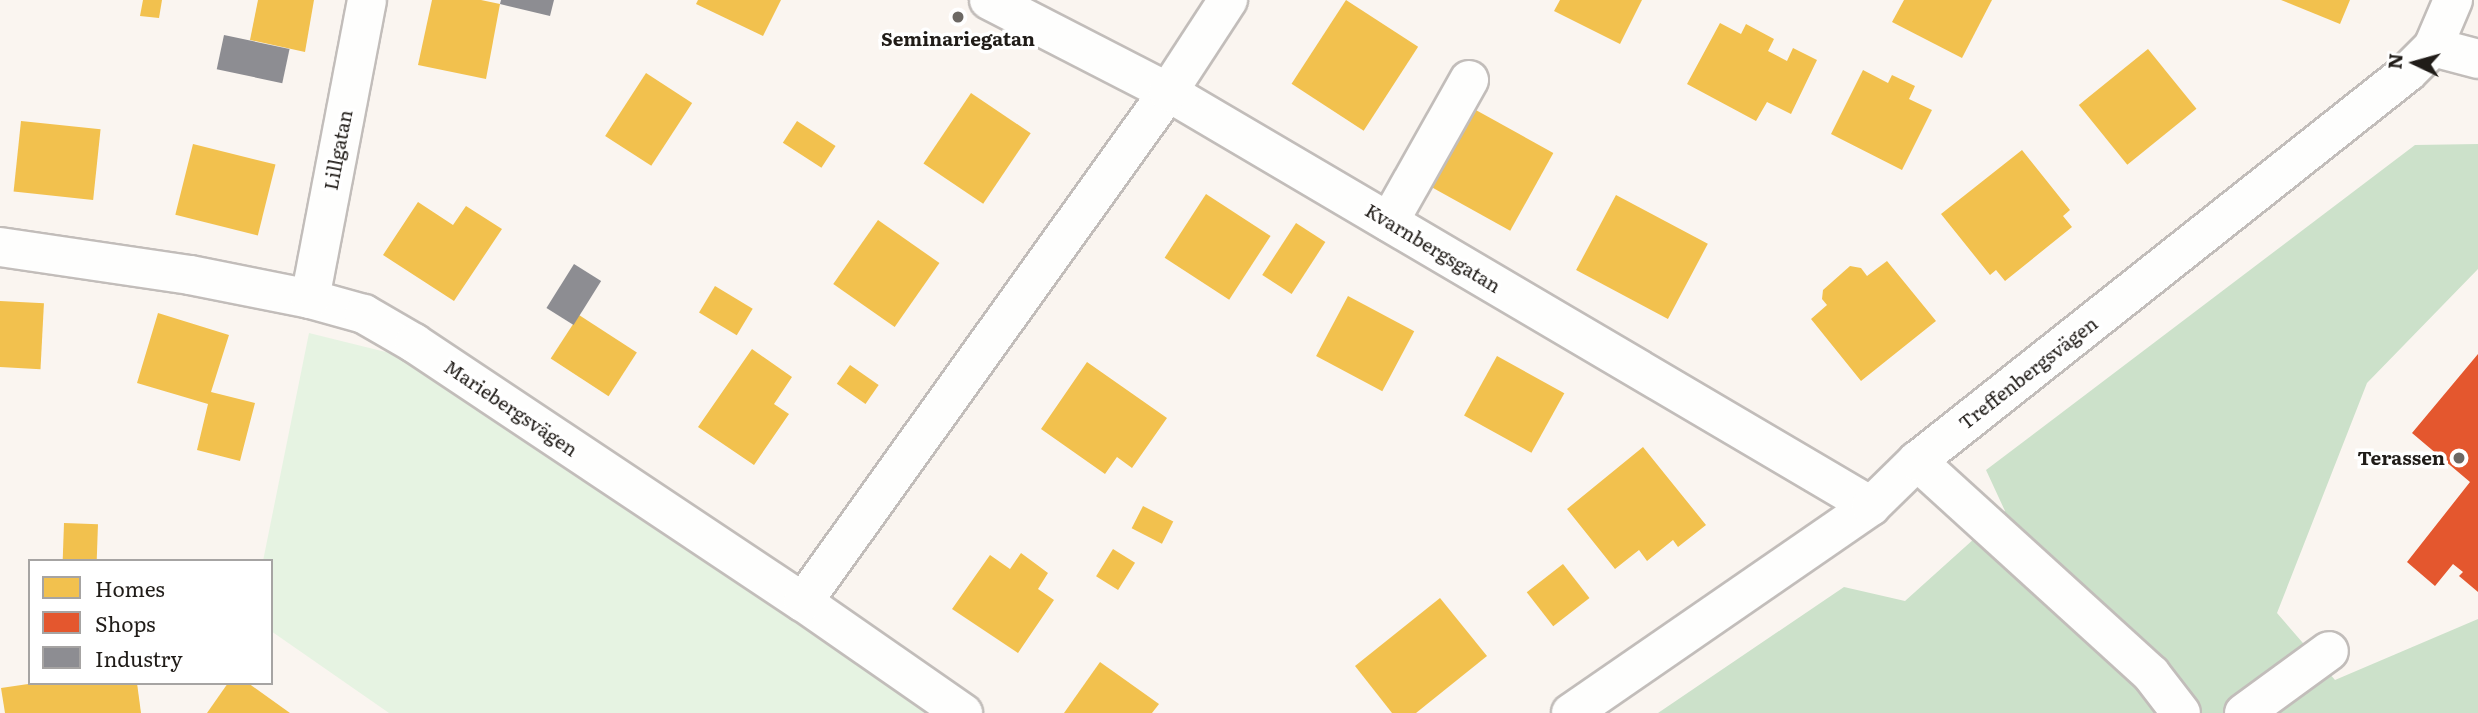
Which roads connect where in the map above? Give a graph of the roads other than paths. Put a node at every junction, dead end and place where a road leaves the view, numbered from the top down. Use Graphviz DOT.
graph roads {
  1 [pos="367,0"];
  2 [pos="989,0"];
  3 [pos="1228,0"];
  4 [pos="2453,0"];
  5 [pos="2433,47"];
  6 [pos="2478,59"];
  7 [pos="1469,80"];
  8 [pos="1168,92"];
  9 [pos="1389,222"];
  10 [pos="0,247"];
  11 [pos="310,299"];
  12 [pos="1917,461"];
  13 [pos="1871,506"];
  14 [pos="803,602"];
  15 [pos="2329,651"];
  16 [pos="963,713"];
  17 [pos="1571,713"];
  18 [pos="2181,713"];
  19 [pos="2244,713"];
  1 -- 11 [label="street, Lillgatan"];
  2 -- 8 [label="street, Kvarnbergsgatan"];
  3 -- 8 [label="street"];
  4 -- 5 [label="street, Treffenbergsvägen"];
  5 -- 6 [label="street"];
  5 -- 12 [label="street, Treffenbergsvägen"];
  7 -- 9 [label="street"];
  8 -- 9 [label="street, Kvarnbergsgatan"];
  8 -- 14 [label="street"];
  9 -- 13 [label="street, Kvarnbergsgatan"];
  10 -- 11 [label="street, Mariebergsvägen"];
  11 -- 14 [label="street, Mariebergsvägen"];
  12 -- 13 [label="street, Treffenbergsvägen"];
  12 -- 18 [label="street"];
  13 -- 17 [label="street, Treffenbergsvägen"];
  14 -- 16 [label="street, Mariebergsvägen"];
  15 -- 19 [label="street"];
}
